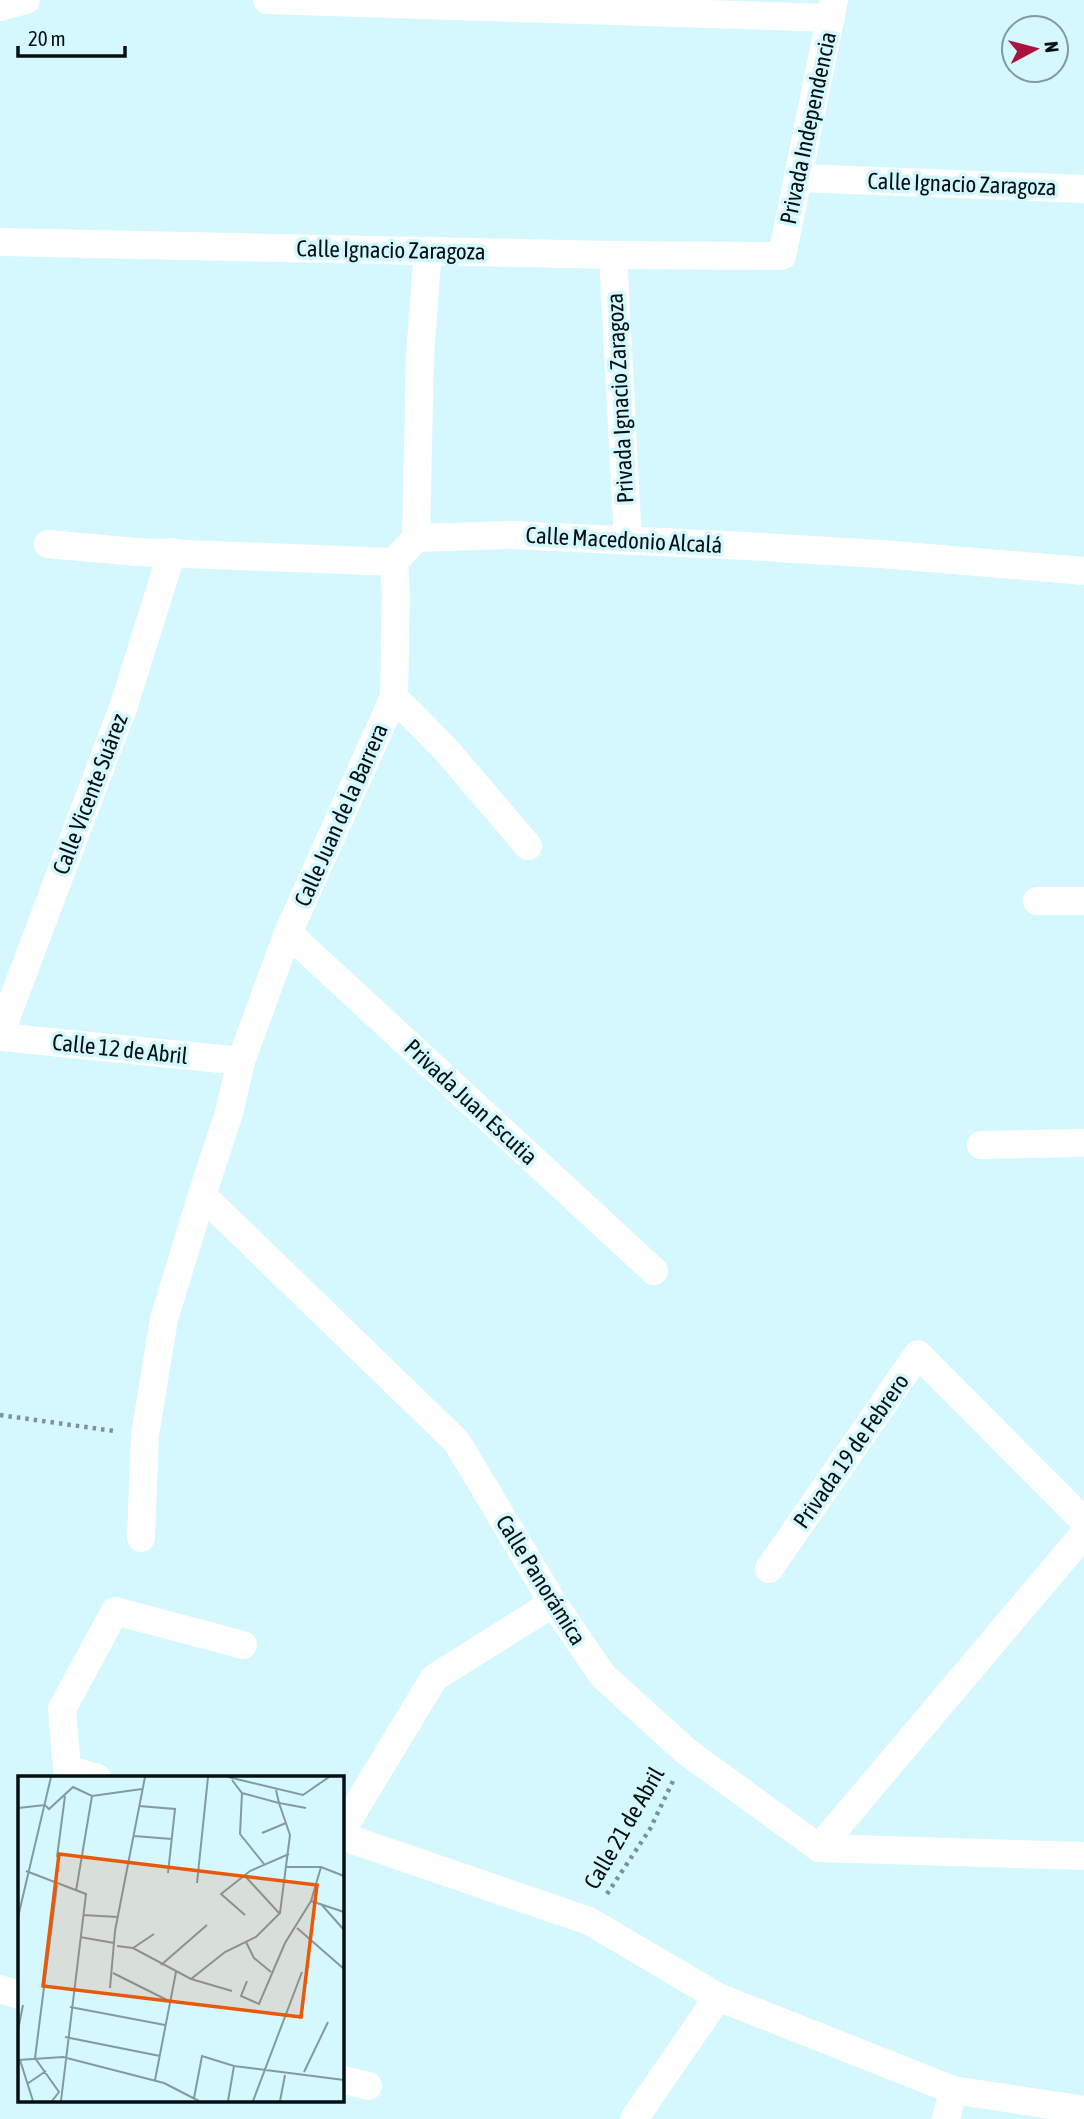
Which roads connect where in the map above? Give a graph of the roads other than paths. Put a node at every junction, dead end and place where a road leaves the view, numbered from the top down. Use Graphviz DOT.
graph roads {
  1 [pos="26,0"];
  2 [pos="267,0"];
  3 [pos="0,7"];
  4 [pos="833,9"];
  5 [pos="799,178"];
  6 [pos="1084,189"];
  7 [pos="0,242"];
  8 [pos="428,251"];
  9 [pos="613,255"];
  10 [pos="782,256"];
  11 [pos="416,538"];
  12 [pos="628,541"];
  13 [pos="48,544"];
  14 [pos="172,552"];
  15 [pos="394,562"];
  16 [pos="1084,571"];
  17 [pos="394,697"];
  18 [pos="528,846"];
  19 [pos="1037,901"];
  20 [pos="1084,901"];
  21 [pos="288,933"];
  22 [pos="0,1035"];
  23 [pos="241,1061"];
  24 [pos="1084,1143"];
  25 [pos="981,1145"];
  26 [pos="202,1195"];
  27 [pos="654,1271"];
  28 [pos="1084,1521"];
  29 [pos="1084,1534"];
  30 [pos="141,1538"];
  31 [pos="769,1569"];
  32 [pos="553,1603"];
  33 [pos="243,1645"];
  34 [pos="90,1776"];
  35 [pos="343,1831"];
  36 [pos="343,1835"];
  37 [pos="819,1848"];
  38 [pos="1084,1856"];
  39 [pos="0,1990"];
  40 [pos="18,1994"];
  41 [pos="718,1997"];
  42 [pos="343,2080"];
  43 [pos="368,2086"];
  44 [pos="953,2090"];
  45 [pos="1084,2110"];
  46 [pos="634,2119"];
  47 [pos="946,2119"];
  1 -- 3 [label="street"];
  2 -- 4 [label="street"];
  4 -- 5 [label="street, Privada Independencia"];
  5 -- 6 [label="street, Calle Ignacio Zaragoza"];
  5 -- 10 [label="street, Privada Independencia"];
  7 -- 8 [label="street, Calle Ignacio Zaragoza"];
  8 -- 9 [label="street, Calle Ignacio Zaragoza"];
  8 -- 11 [label="street"];
  9 -- 10 [label="street, Calle Ignacio Zaragoza"];
  9 -- 12 [label="street, Privada Ignacio Zaragoza"];
  11 -- 12 [label="street, Calle Macedonio Alcalá"];
  11 -- 15 [label="street"];
  12 -- 16 [label="street, Calle Macedonio Alcalá"];
  13 -- 14 [label="street"];
  14 -- 15 [label="street"];
  14 -- 22 [label="street, Calle Vicente Suárez"];
  15 -- 17 [label="street, Calle Juan de la Barrera"];
  17 -- 18 [label="street"];
  17 -- 21 [label="street, Calle Juan de la Barrera"];
  19 -- 20 [label="street"];
  21 -- 23 [label="street, Calle Juan de la Barrera"];
  21 -- 27 [label="street, Privada Juan Escutia"];
  22 -- 23 [label="street, Calle 12 de Abril"];
  23 -- 26 [label="street"];
  24 -- 25 [label="street"];
  26 -- 30 [label="street"];
  26 -- 32 [label="street, Calle Panorámica"];
  28 -- 31 [label="street, Privada 19 de Febrero"];
  29 -- 37 [label="street"];
  32 -- 35 [label="street"];
  32 -- 37 [label="street, Calle Panorámica"];
  33 -- 34 [label="street"];
  36 -- 41 [label="street"];
  37 -- 38 [label="street"];
  39 -- 40 [label="street"];
  41 -- 44 [label="street"];
  41 -- 46 [label="street"];
  42 -- 43 [label="street"];
  44 -- 45 [label="street"];
  44 -- 47 [label="street"];
}
